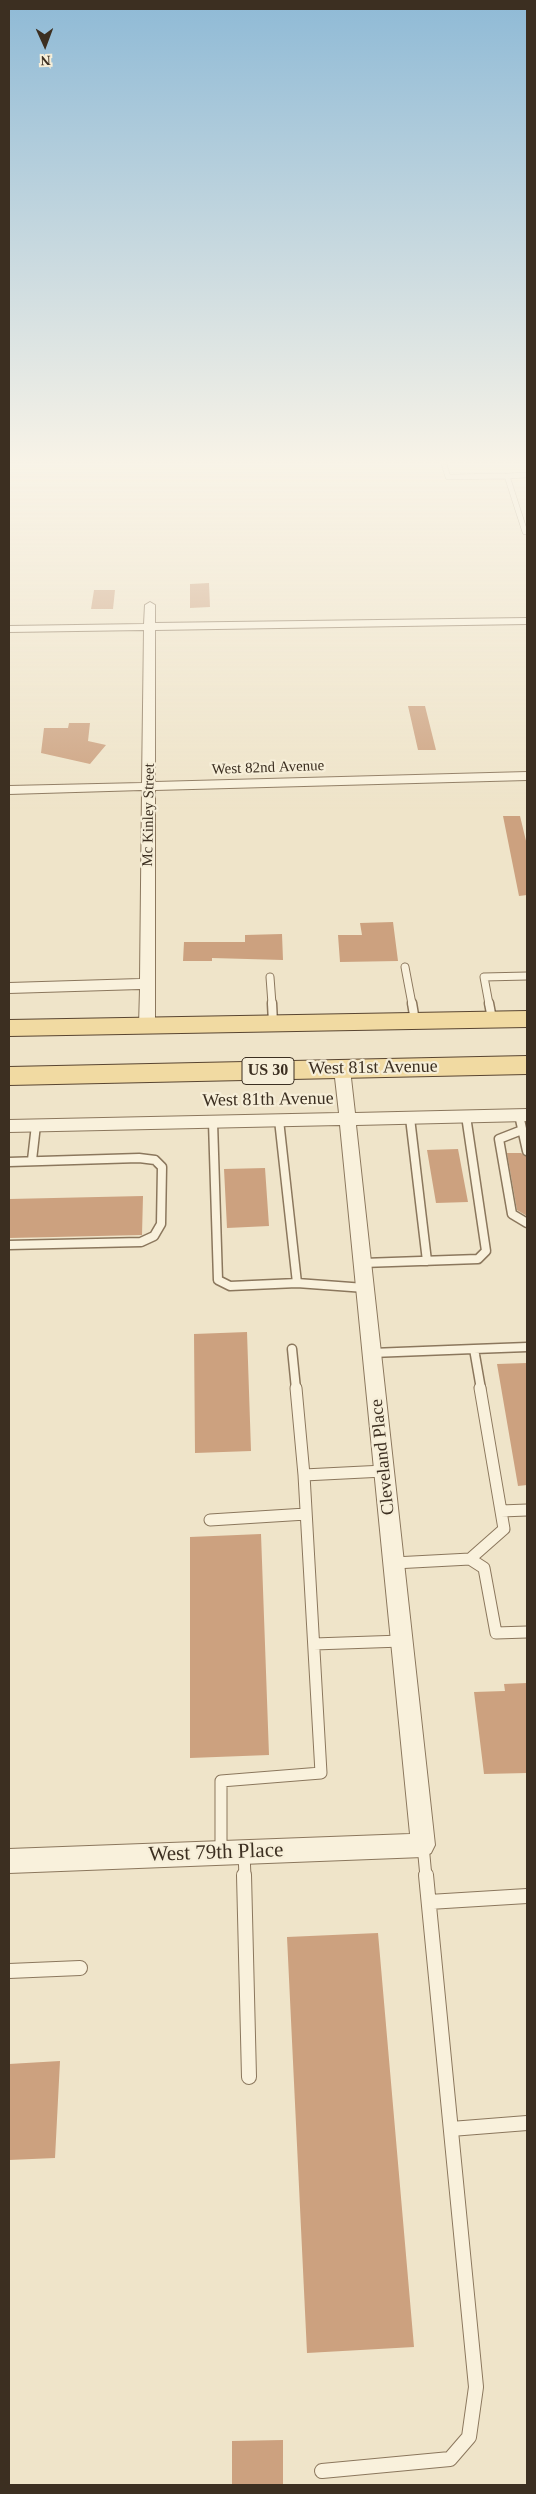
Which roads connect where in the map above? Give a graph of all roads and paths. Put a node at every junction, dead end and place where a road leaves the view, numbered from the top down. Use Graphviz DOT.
graph roads {
  1 [pos="150,605"];
  2 [pos="527,621"];
  3 [pos="149,626"];
  4 [pos="9,629"];
  5 [pos="527,776"];
  6 [pos="150,788"];
  7 [pos="9,790"];
  8 [pos="405,967"];
  9 [pos="527,976"];
  10 [pos="270,977"];
  11 [pos="146,984"];
  12 [pos="9,988"];
  13 [pos="527,1019"];
  14 [pos="492,1020"];
  15 [pos="415,1021"];
  16 [pos="273,1023"];
  17 [pos="147,1026"];
  18 [pos="9,1028"];
  19 [pos="527,1065"];
  20 [pos="342,1069"];
  21 [pos="9,1076"];
  22 [pos="466,1116"];
  23 [pos="410,1118"];
  24 [pos="348,1119"];
  25 [pos="279,1120"];
  26 [pos="523,1120"];
  27 [pos="213,1122"];
  28 [pos="36,1125"];
  29 [pos="9,1126"];
  30 [pos="527,1151"];
  31 [pos="32,1160"];
  32 [pos="9,1162"];
  33 [pos="527,1223"];
  34 [pos="9,1245"];
  35 [pos="427,1261"];
  36 [pos="363,1263"];
  37 [pos="297,1283"];
  38 [pos="365,1288"];
  39 [pos="527,1347"];
  40 [pos="292,1349"];
  41 [pos="474,1349"];
  42 [pos="372,1353"];
  43 [pos="384,1471"];
  44 [pos="304,1475"];
  45 [pos="527,1510"];
  46 [pos="501,1511"];
  47 [pos="306,1514"];
  48 [pos="210,1520"];
  49 [pos="470,1559"];
  50 [pos="394,1563"];
  51 [pos="527,1632"];
  52 [pos="402,1641"];
  53 [pos="314,1644"];
  54 [pos="423,1845"];
  55 [pos="233,1852"];
  56 [pos="9,1861"];
  57 [pos="527,1896"];
  58 [pos="429,1902"];
  59 [pos="80,1968"];
  60 [pos="9,1971"];
  61 [pos="249,2077"];
  62 [pos="527,2122"];
  63 [pos="451,2129"];
  64 [pos="322,2471"];
  1 -- 3 [label="street, Mc Kinley Street"];
  2 -- 3 [label="street"];
  3 -- 4 [label="street"];
  3 -- 6 [label="street, Mc Kinley Street"];
  5 -- 6 [label="street, West 82nd Avenue"];
  6 -- 7 [label="street, West 82nd Avenue"];
  6 -- 11 [label="street, Mc Kinley Street"];
  8 -- 15 [label="lane"];
  9 -- 14 [label="lane"];
  10 -- 16 [label="lane"];
  11 -- 12 [label="street"];
  11 -- 17 [label="street, Mc Kinley Street"];
  13 -- 14 [label="main road"];
  14 -- 15 [label="main road"];
  15 -- 16 [label="main road"];
  16 -- 17 [label="main road"];
  17 -- 18 [label="main road"];
  19 -- 20 [label="main road, West 81st Avenue / US 30"];
  20 -- 21 [label="main road, West 81st Avenue / US 30"];
  20 -- 24 [label="street, Cleveland Place"];
  22 -- 23 [label="street, West 81th Avenue"];
  22 -- 26 [label="street, West 81th Avenue"];
  22 -- 35 [label="lane"];
  23 -- 24 [label="street, West 81th Avenue"];
  23 -- 35 [label="lane"];
  24 -- 25 [label="street, West 81th Avenue"];
  24 -- 36 [label="street, Cleveland Place"];
  25 -- 27 [label="street, West 81th Avenue"];
  25 -- 37 [label="lane"];
  26 -- 30 [label="lane"];
  26 -- 33 [label="lane"];
  27 -- 28 [label="street, West 81th Avenue"];
  27 -- 37 [label="lane"];
  28 -- 29 [label="street, West 81th Avenue"];
  28 -- 31 [label="lane"];
  31 -- 32 [label="lane"];
  31 -- 34 [label="lane"];
  35 -- 36 [label="lane"];
  36 -- 38 [label="street, Cleveland Place"];
  37 -- 38 [label="lane"];
  38 -- 42 [label="street, Cleveland Place"];
  39 -- 41 [label="lane"];
  40 -- 44 [label="lane"];
  41 -- 42 [label="lane"];
  41 -- 46 [label="lane"];
  42 -- 43 [label="street, Cleveland Place"];
  43 -- 44 [label="lane"];
  43 -- 50 [label="street, Cleveland Place"];
  44 -- 47 [label="lane"];
  45 -- 46 [label="lane"];
  46 -- 49 [label="lane"];
  47 -- 48 [label="lane"];
  47 -- 53 [label="lane"];
  49 -- 50 [label="lane"];
  49 -- 51 [label="lane"];
  50 -- 52 [label="street, Cleveland Place"];
  52 -- 53 [label="lane"];
  52 -- 54 [label="street, Cleveland Place"];
  53 -- 55 [label="lane"];
  54 -- 55 [label="street, West 79th Place"];
  54 -- 58 [label="lane"];
  55 -- 56 [label="street, West 79th Place"];
  55 -- 61 [label="lane"];
  57 -- 58 [label="lane"];
  58 -- 63 [label="lane"];
  59 -- 60 [label="lane"];
  62 -- 63 [label="lane"];
  63 -- 64 [label="lane"];
}
